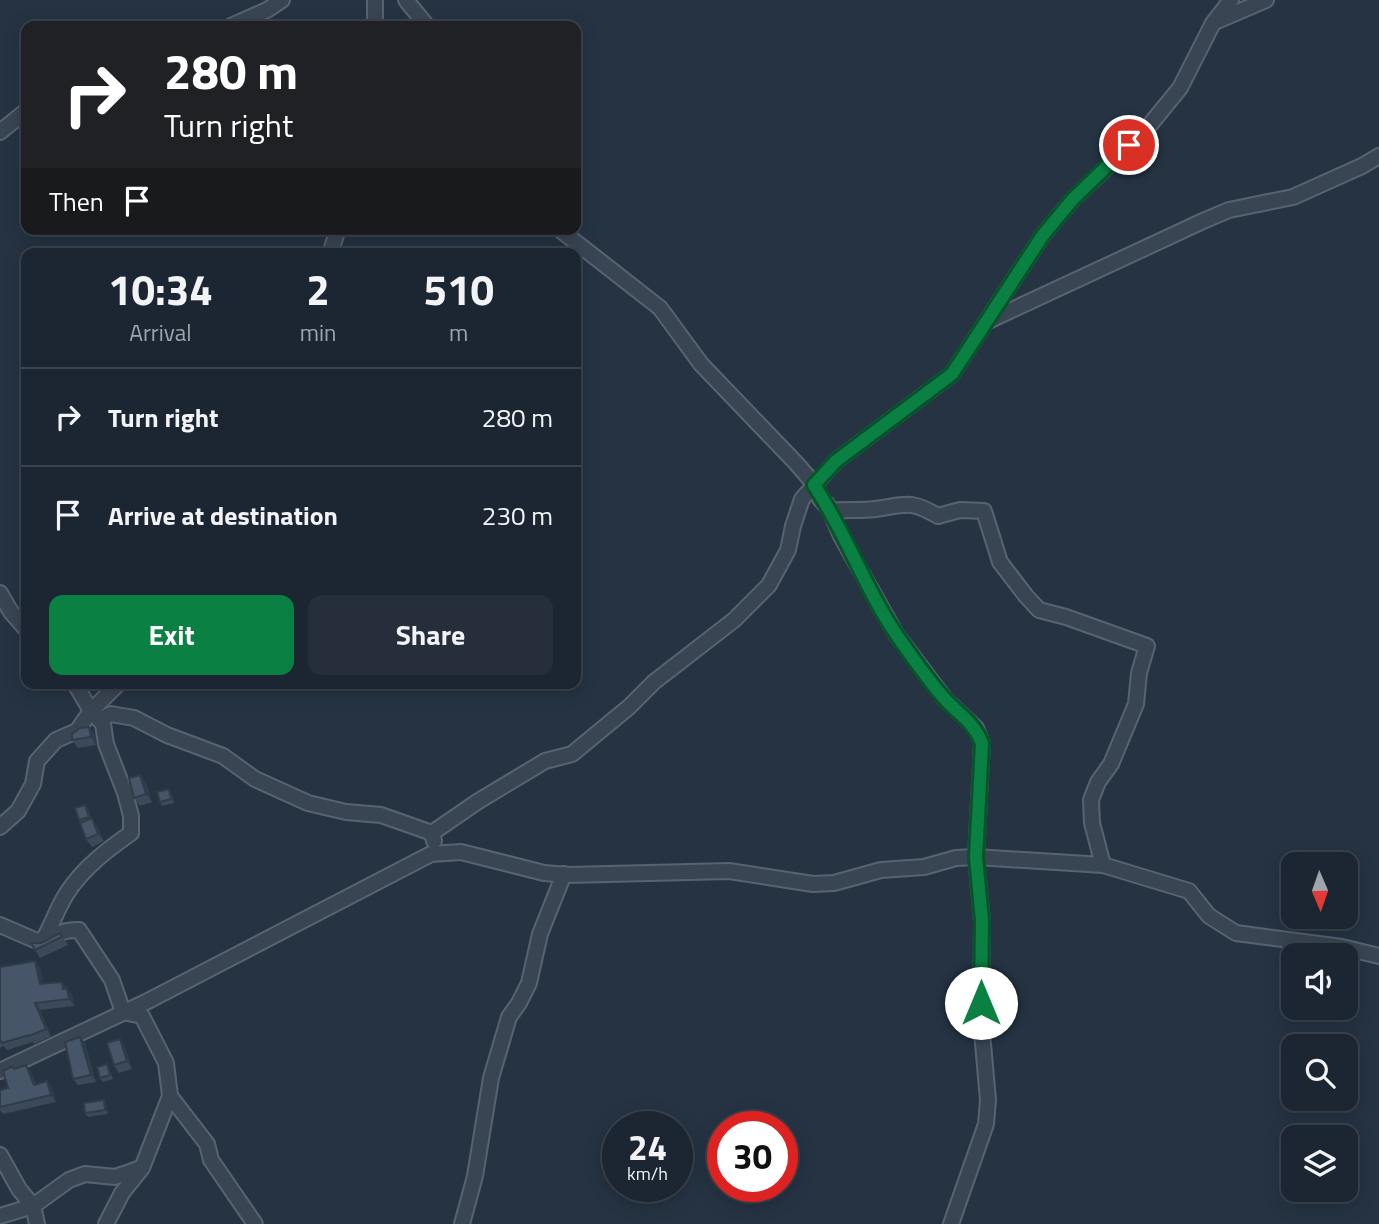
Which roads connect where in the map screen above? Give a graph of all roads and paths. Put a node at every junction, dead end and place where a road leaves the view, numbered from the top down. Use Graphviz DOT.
graph roads {
  1 [pos="282,0"];
  2 [pos="374,0"];
  3 [pos="406,0"];
  4 [pos="1231,0"];
  5 [pos="1266,0"];
  6 [pos="243,21"];
  7 [pos="375,21"];
  8 [pos="423,21"];
  9 [pos="1213,23"];
  10 [pos="21,115"];
  11 [pos="1,130"];
  12 [pos="1379,156"];
  13 [pos="567,235"];
  14 [pos="986,322"];
  15 [pos="814,485"];
  16 [pos="831,511"];
  17 [pos="0,593"];
  18 [pos="21,623"];
  19 [pos="78,689"];
  20 [pos="114,689"];
  21 [pos="96,715"];
  22 [pos="0,827"];
  23 [pos="432,833"];
  24 [pos="430,854"];
  25 [pos="976,857"];
  26 [pos="1103,865"];
  27 [pos="564,874"];
  28 [pos="0,925"];
  29 [pos="42,942"];
  30 [pos="1379,956"];
  31 [pos="123,1012"];
  32 [pos="0,1071"];
  33 [pos="170,1096"];
  34 [pos="0,1155"];
  35 [pos="142,1168"];
  36 [pos="33,1206"];
  37 [pos="0,1216"];
  38 [pos="37,1224"];
  39 [pos="106,1224"];
  40 [pos="255,1224"];
  41 [pos="462,1224"];
  42 [pos="951,1224"];
  1 -- 6 [label="street"];
  2 -- 7 [label="street"];
  3 -- 8 [label="street"];
  4 -- 9 [label="street"];
  5 -- 9 [label="street"];
  9 -- 14 [label="street"];
  10 -- 11 [label="street"];
  12 -- 14 [label="street"];
  13 -- 15 [label="street"];
  14 -- 15 [label="street"];
  15 -- 16 [label="street"];
  15 -- 23 [label="street"];
  16 -- 25 [label="street"];
  16 -- 26 [label="street"];
  17 -- 18 [label="street"];
  19 -- 21 [label="street"];
  20 -- 21 [label="street"];
  21 -- 22 [label="street"];
  21 -- 23 [label="street"];
  21 -- 29 [label="street"];
  23 -- 24 [label="street"];
  24 -- 27 [label="street"];
  24 -- 31 [label="street"];
  25 -- 26 [label="street"];
  25 -- 27 [label="street"];
  25 -- 42 [label="street"];
  26 -- 30 [label="street"];
  27 -- 41 [label="street"];
  28 -- 29 [label="street"];
  29 -- 31 [label="street"];
  31 -- 32 [label="street"];
  31 -- 33 [label="street"];
  33 -- 35 [label="street"];
  33 -- 40 [label="street"];
  34 -- 36 [label="street"];
  35 -- 36 [label="street"];
  35 -- 39 [label="street"];
  36 -- 37 [label="street"];
  36 -- 38 [label="street"];
}
